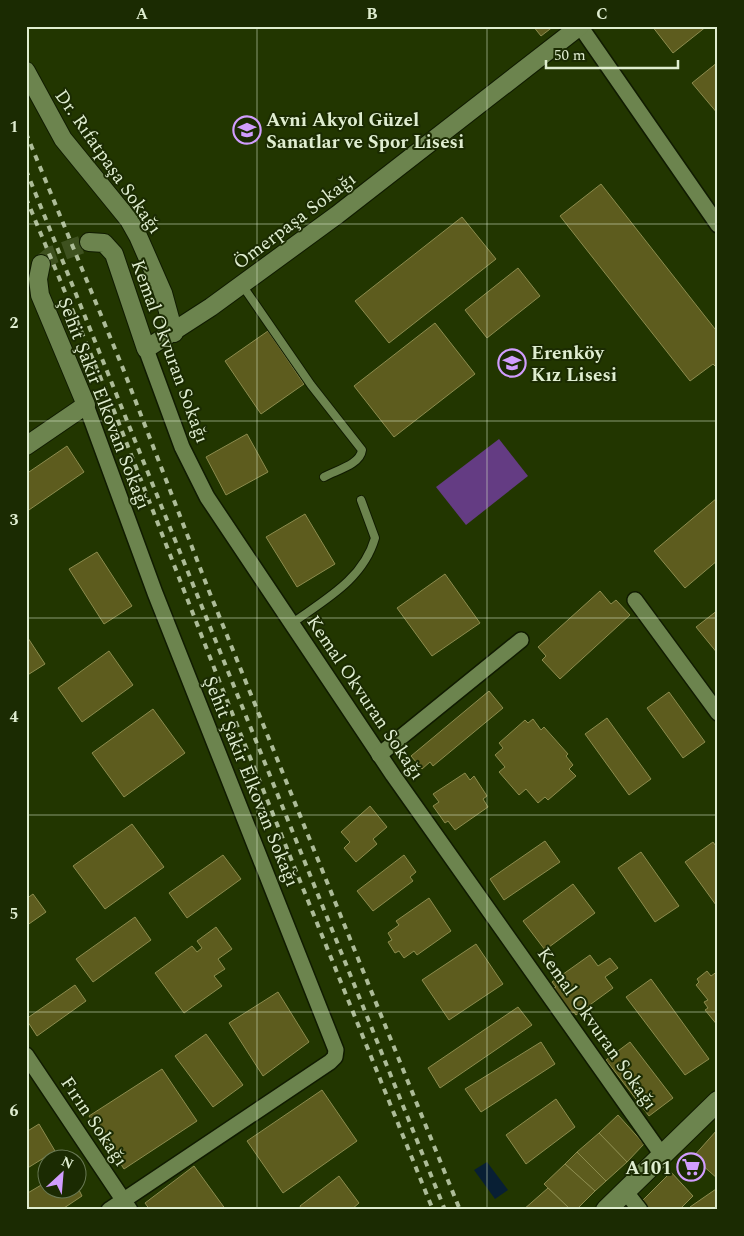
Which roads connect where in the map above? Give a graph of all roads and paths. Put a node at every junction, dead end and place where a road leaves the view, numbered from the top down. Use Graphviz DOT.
graph roads {
  1 [pos="580,26"];
  2 [pos="26,71"];
  3 [pos="718,225"];
  4 [pos="89,242"];
  5 [pos="37,269"];
  6 [pos="242,285"];
  7 [pos="174,333"];
  8 [pos="146,349"];
  9 [pos="86,406"];
  10 [pos="26,446"];
  11 [pos="324,477"];
  12 [pos="361,500"];
  13 [pos="635,600"];
  14 [pos="291,624"];
  15 [pos="521,640"];
  16 [pos="718,712"];
  17 [pos="379,755"];
  18 [pos="26,1056"];
  19 [pos="718,1101"];
  20 [pos="662,1155"];
  21 [pos="625,1191"];
  22 [pos="127,1205"];
  23 [pos="109,1210"];
  24 [pos="606,1210"];
  25 [pos="640,1210"];
  1 -- 3 [label="street"];
  1 -- 6 [label="street, Ömerpaşa Sokağı"];
  2 -- 7 [label="street, Dr. Rıfatpaşa Sokağı"];
  4 -- 8 [label="street, Kemal Okvuran Sokağı"];
  5 -- 9 [label="street, Şehit Şakir Elkovan Sokağı"];
  6 -- 7 [label="street, Ömerpaşa Sokağı"];
  6 -- 11 [label="lane"];
  7 -- 8 [label="street, Ömerpaşa Sokağı"];
  8 -- 14 [label="street, Kemal Okvuran Sokağı"];
  9 -- 10 [label="street"];
  9 -- 22 [label="street, Şehit Şakir Elkovan Sokağı"];
  12 -- 14 [label="lane"];
  13 -- 16 [label="street"];
  14 -- 17 [label="street, Kemal Okvuran Sokağı"];
  15 -- 17 [label="street"];
  17 -- 20 [label="street, Kemal Okvuran Sokağı"];
  18 -- 22 [label="street, Fırın Sokağı"];
  19 -- 20 [label="main road"];
  20 -- 21 [label="main road"];
  21 -- 24 [label="main road"];
  21 -- 25 [label="street"];
  22 -- 23 [label="street, Şehit Şakir Elkovan Sokağı"];
}
